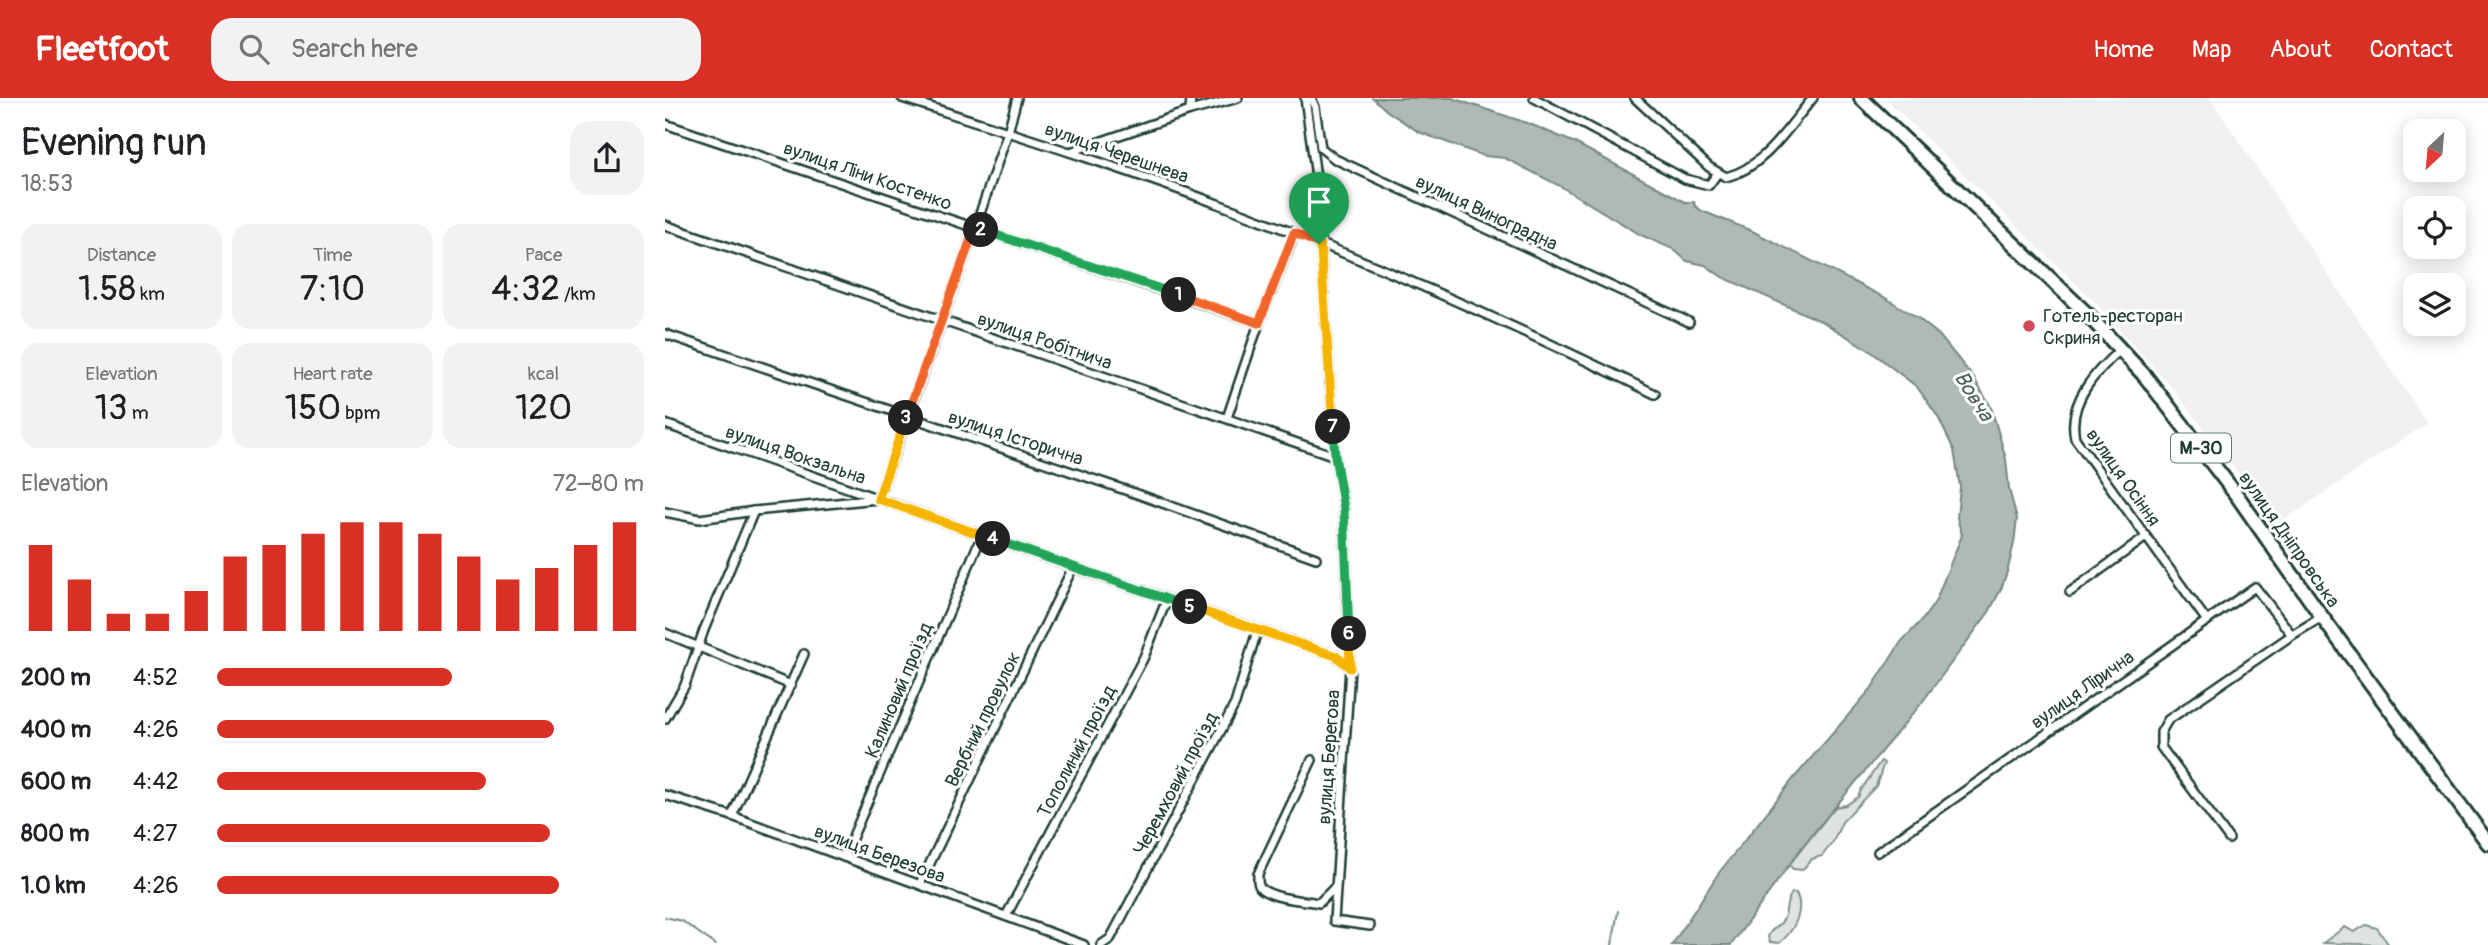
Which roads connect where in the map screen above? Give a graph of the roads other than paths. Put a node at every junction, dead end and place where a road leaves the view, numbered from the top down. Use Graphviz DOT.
graph roads {
  1 [pos="902,98"];
  2 [pos="1017,98"];
  3 [pos="1191,98"];
  4 [pos="1238,98"];
  5 [pos="1305,98"];
  6 [pos="1311,98"];
  7 [pos="1534,98"];
  8 [pos="1635,98"];
  9 [pos="1813,98"];
  10 [pos="1861,98"];
  11 [pos="1189,111"];
  12 [pos="665,124"];
  13 [pos="1008,132"];
  14 [pos="1070,152"];
  15 [pos="1721,176"];
  16 [pos="665,225"];
  17 [pos="975,228"];
  18 [pos="1294,233"];
  19 [pos="1319,244"];
  20 [pos="940,321"];
  21 [pos="1689,322"];
  22 [pos="1259,323"];
  23 [pos="665,334"];
  24 [pos="2121,349"];
  25 [pos="1655,394"];
  26 [pos="907,418"];
  27 [pos="1227,418"];
  28 [pos="665,424"];
  29 [pos="1335,456"];
  30 [pos="878,499"];
  31 [pos="754,511"];
  32 [pos="665,512"];
  33 [pos="982,535"];
  34 [pos="2146,537"];
  35 [pos="1316,558"];
  36 [pos="1073,567"];
  37 [pos="2070,592"];
  38 [pos="1167,598"];
  39 [pos="2322,617"];
  40 [pos="2207,621"];
  41 [pos="1258,631"];
  42 [pos="665,634"];
  43 [pos="2292,635"];
  44 [pos="698,647"];
  45 [pos="804,654"];
  46 [pos="1350,668"];
  47 [pos="791,685"];
  48 [pos="665,719"];
  49 [pos="1312,760"];
  50 [pos="665,795"];
  51 [pos="732,816"];
  52 [pos="2229,839"];
  53 [pos="2488,843"];
  54 [pos="1878,852"];
  55 [pos="844,858"];
  56 [pos="919,884"];
  57 [pos="1335,887"];
  58 [pos="1006,916"];
  59 [pos="1370,926"];
  60 [pos="1103,944"];
  61 [pos="1084,945"];
  1 -- 13 [label="street, вулиця Черешнева"];
  2 -- 13 [label="street"];
  3 -- 11 [label="street"];
  4 -- 11 [label="street"];
  5 -- 19 [label="street, вулиця Берегова"];
  6 -- 21 [label="street, вулиця Виноградна"];
  7 -- 15 [label="street"];
  8 -- 15 [label="street"];
  9 -- 15 [label="street"];
  10 -- 24 [label="highway, вулиця Дніпровська / М-30"];
  11 -- 14 [label="street"];
  12 -- 17 [label="street, вулиця Ліни Костенко"];
  13 -- 14 [label="street, вулиця Черешнева"];
  13 -- 17 [label="street"];
  14 -- 18 [label="street, вулиця Черешнева"];
  16 -- 20 [label="street, вулиця Робітнича"];
  17 -- 20 [label="street"];
  17 -- 22 [label="street, вулиця Ліни Костенко"];
  18 -- 19 [label="street, вулиця Черешнева"];
  18 -- 22 [label="street"];
  19 -- 25 [label="street"];
  19 -- 29 [label="street, вулиця Берегова"];
  20 -- 26 [label="street"];
  20 -- 27 [label="street, вулиця Робітнича"];
  22 -- 27 [label="street"];
  23 -- 26 [label="street, вулиця Історична"];
  24 -- 34 [label="street, вулиця Осіння"];
  24 -- 39 [label="highway, вулиця Дніпровська / М-30"];
  26 -- 30 [label="street"];
  26 -- 35 [label="street, вулиця Історична"];
  27 -- 29 [label="street, вулиця Робітнича"];
  28 -- 30 [label="street, вулиця Вокзальна"];
  29 -- 46 [label="street, вулиця Берегова"];
  30 -- 31 [label="street"];
  30 -- 33 [label="street, вулиця Вокзальна"];
  31 -- 32 [label="street"];
  31 -- 44 [label="street"];
  33 -- 36 [label="street, вулиця Вокзальна"];
  33 -- 55 [label="street, Калиновий проїзд"];
  34 -- 37 [label="street"];
  34 -- 40 [label="street, вулиця Осіння"];
  36 -- 38 [label="street, вулиця Вокзальна"];
  36 -- 56 [label="street, Вербний провулок"];
  38 -- 41 [label="street, вулиця Вокзальна"];
  38 -- 58 [label="street, Тополиний проїзд"];
  39 -- 43 [label="street"];
  39 -- 53 [label="highway, вулиця Дніпровська / М-30"];
  40 -- 43 [label="street, вулиця Лірична"];
  40 -- 54 [label="street, вулиця Лірична"];
  41 -- 46 [label="street, вулиця Вокзальна"];
  41 -- 60 [label="street, Черемховий проїзд"];
  42 -- 44 [label="street"];
  43 -- 52 [label="street"];
  44 -- 47 [label="street"];
  44 -- 48 [label="street"];
  45 -- 47 [label="street"];
  46 -- 57 [label="street, вулиця Берегова"];
  47 -- 51 [label="street"];
  49 -- 57 [label="street"];
  50 -- 51 [label="street, вулиця Березова"];
  51 -- 55 [label="street, вулиця Березова"];
  55 -- 56 [label="street, вулиця Березова"];
  56 -- 58 [label="street, вулиця Березова"];
  57 -- 59 [label="street, вулиця Берегова"];
  58 -- 61 [label="street, вулиця Березова"];
}
